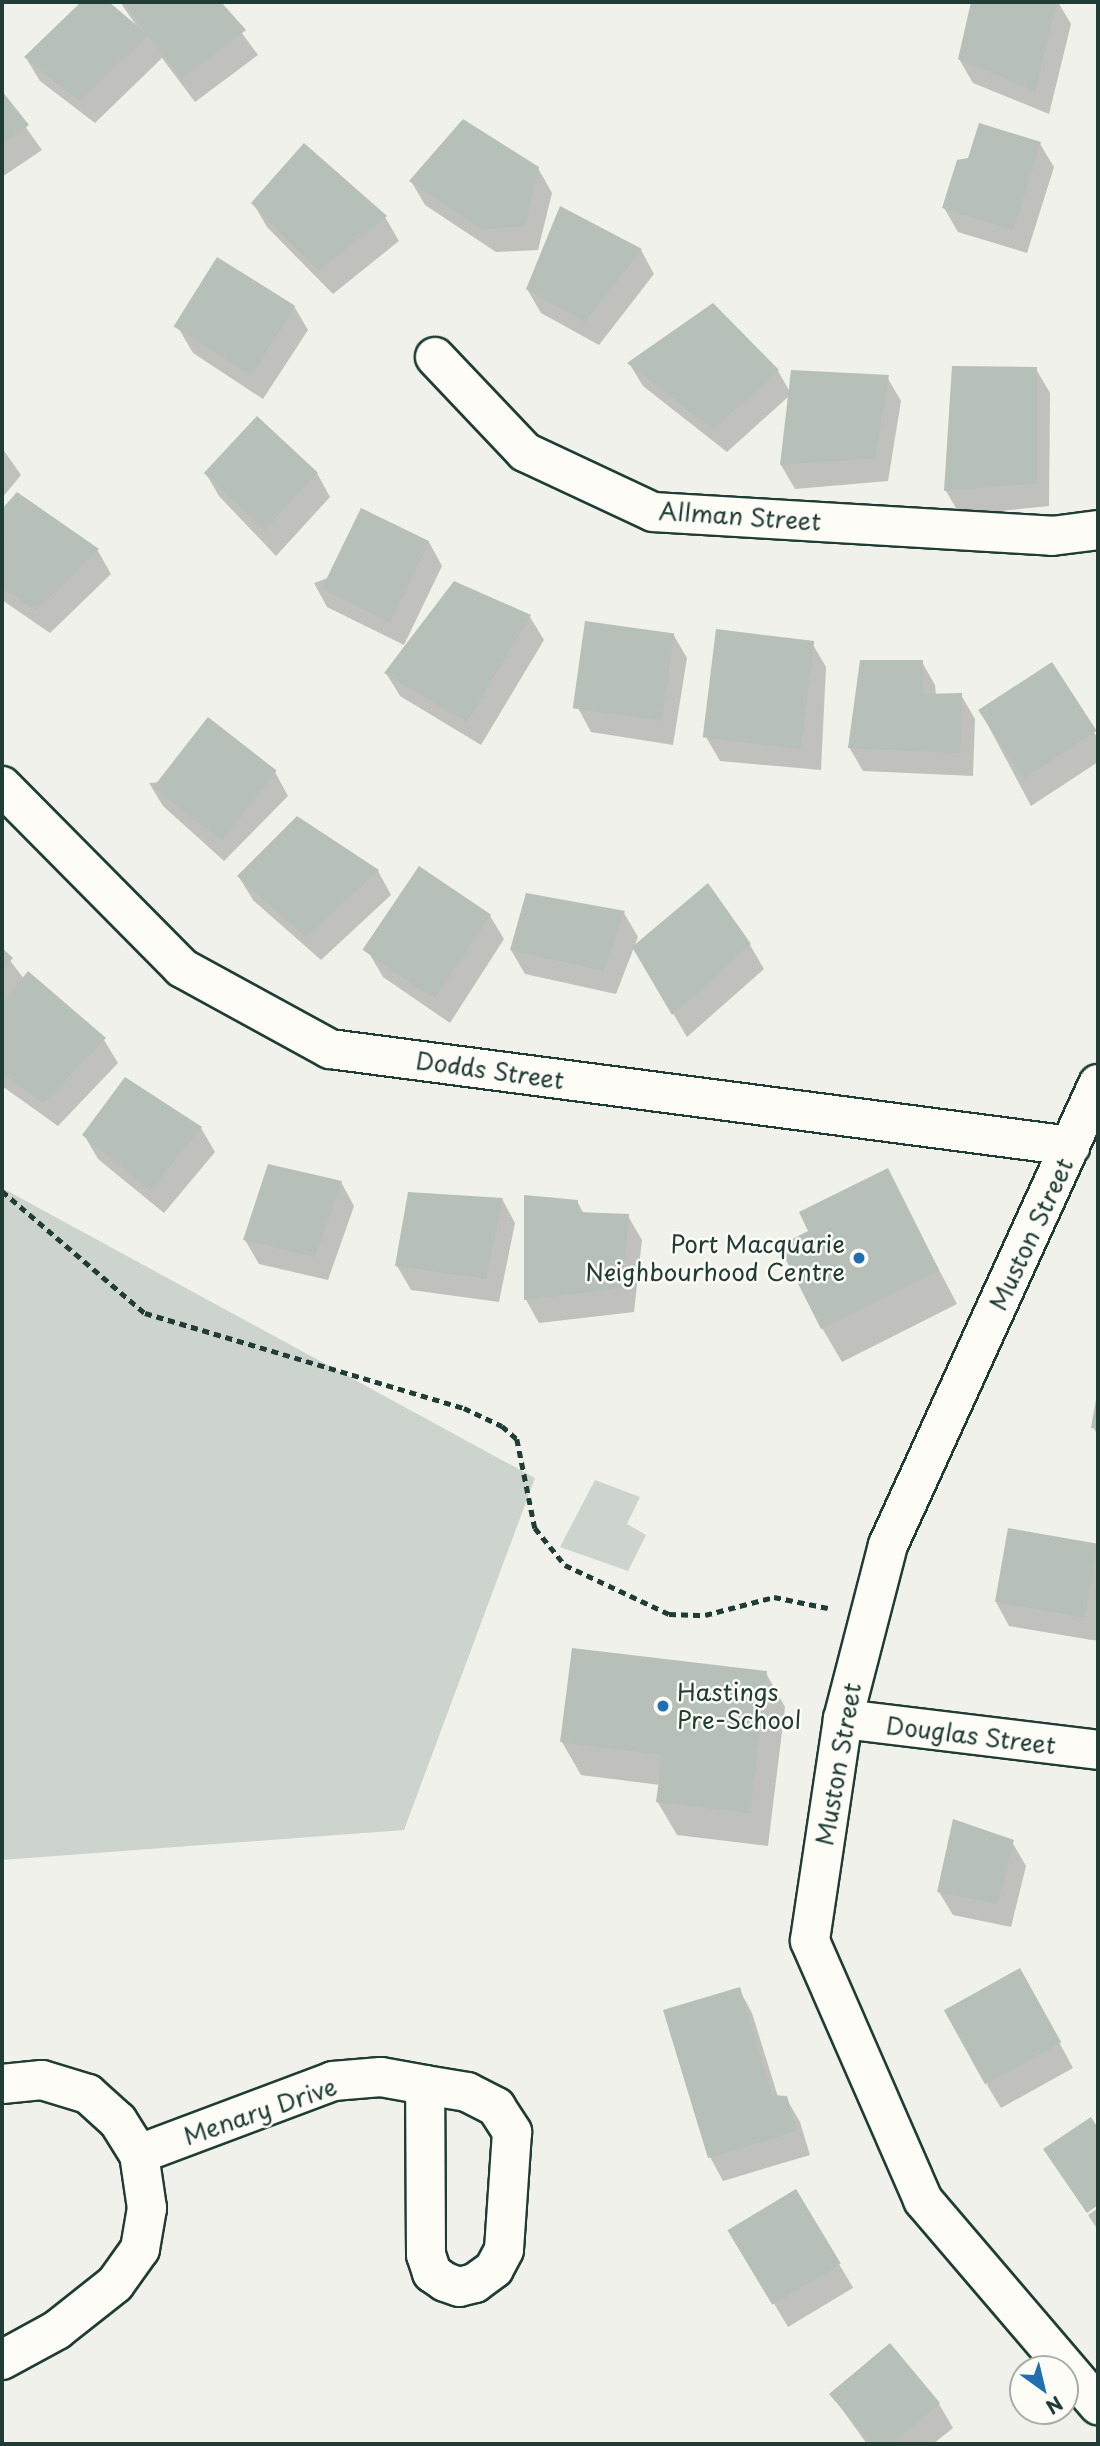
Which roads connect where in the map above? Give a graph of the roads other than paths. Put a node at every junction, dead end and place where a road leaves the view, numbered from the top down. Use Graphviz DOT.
graph roads {
  1 [pos="435,357"];
  2 [pos="1098,530"];
  3 [pos="2,786"];
  4 [pos="1098,1084"];
  5 [pos="1071,1146"];
  6 [pos="843,1720"];
  7 [pos="1098,1750"];
  8 [pos="2,2084"];
  9 [pos="425,2085"];
  10 [pos="139,2154"];
  11 [pos="2,2360"];
  12 [pos="1098,2404"];
  1 -- 2 [label="street, Allman Street"];
  3 -- 5 [label="street, Dodds Street"];
  4 -- 5 [label="street, Muston Street"];
  5 -- 6 [label="street, Muston Street"];
  6 -- 7 [label="street, Douglas Street"];
  6 -- 12 [label="street, Muston Street"];
  8 -- 10 [label="street"];
  9 -- 9 [label="street, Menary Drive"];
  9 -- 10 [label="street, Menary Drive"];
  10 -- 11 [label="street"];
}
